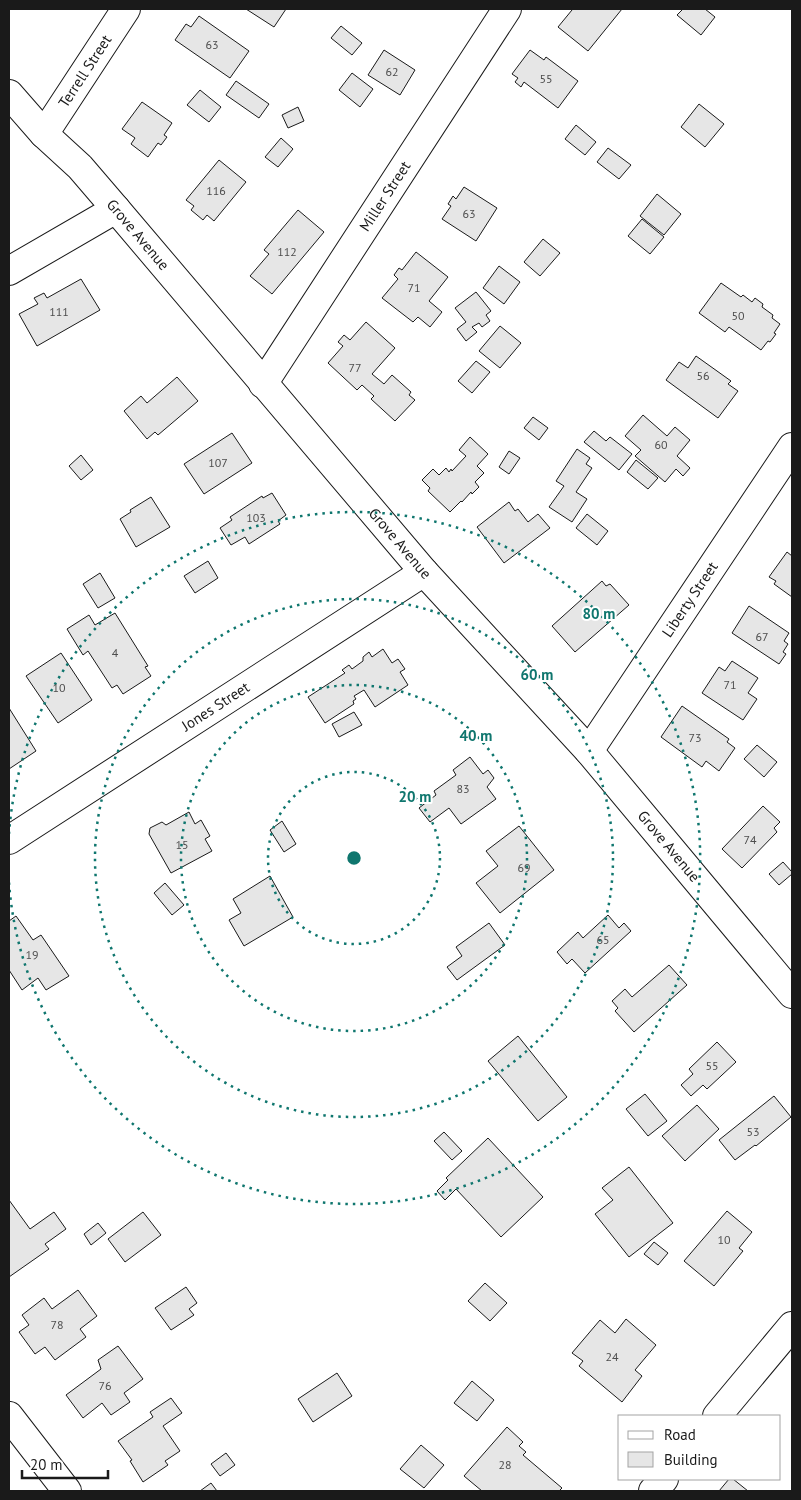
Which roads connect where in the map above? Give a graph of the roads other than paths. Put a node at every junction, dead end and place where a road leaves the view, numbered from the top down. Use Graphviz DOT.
graph roads {
  1 [pos="126,9"];
  2 [pos="507,9"];
  3 [pos="9,94"];
  4 [pos="44,134"];
  5 [pos="116,209"];
  6 [pos="9,271"];
  7 [pos="264,384"];
  8 [pos="792,447"];
  9 [pos="424,572"];
  10 [pos="589,752"];
  11 [pos="9,840"];
  12 [pos="792,994"];
  13 [pos="792,1326"];
  14 [pos="717,1415"];
  15 [pos="9,1416"];
  16 [pos="663,1480"];
  17 [pos="67,1491"];
  18 [pos="653,1491"];
  1 -- 4 [label="street, Terrell Street"];
  2 -- 7 [label="street, Miller Street"];
  3 -- 4 [label="street, Grove Avenue"];
  4 -- 5 [label="street, Grove Avenue"];
  5 -- 6 [label="street"];
  5 -- 7 [label="street, Grove Avenue"];
  7 -- 9 [label="street, Grove Avenue"];
  8 -- 10 [label="street, Liberty Street"];
  9 -- 10 [label="street, Grove Avenue"];
  9 -- 11 [label="street, Jones Street"];
  10 -- 12 [label="street, Grove Avenue"];
  13 -- 14 [label="street"];
  15 -- 17 [label="street"];
  16 -- 18 [label="street"];
}
